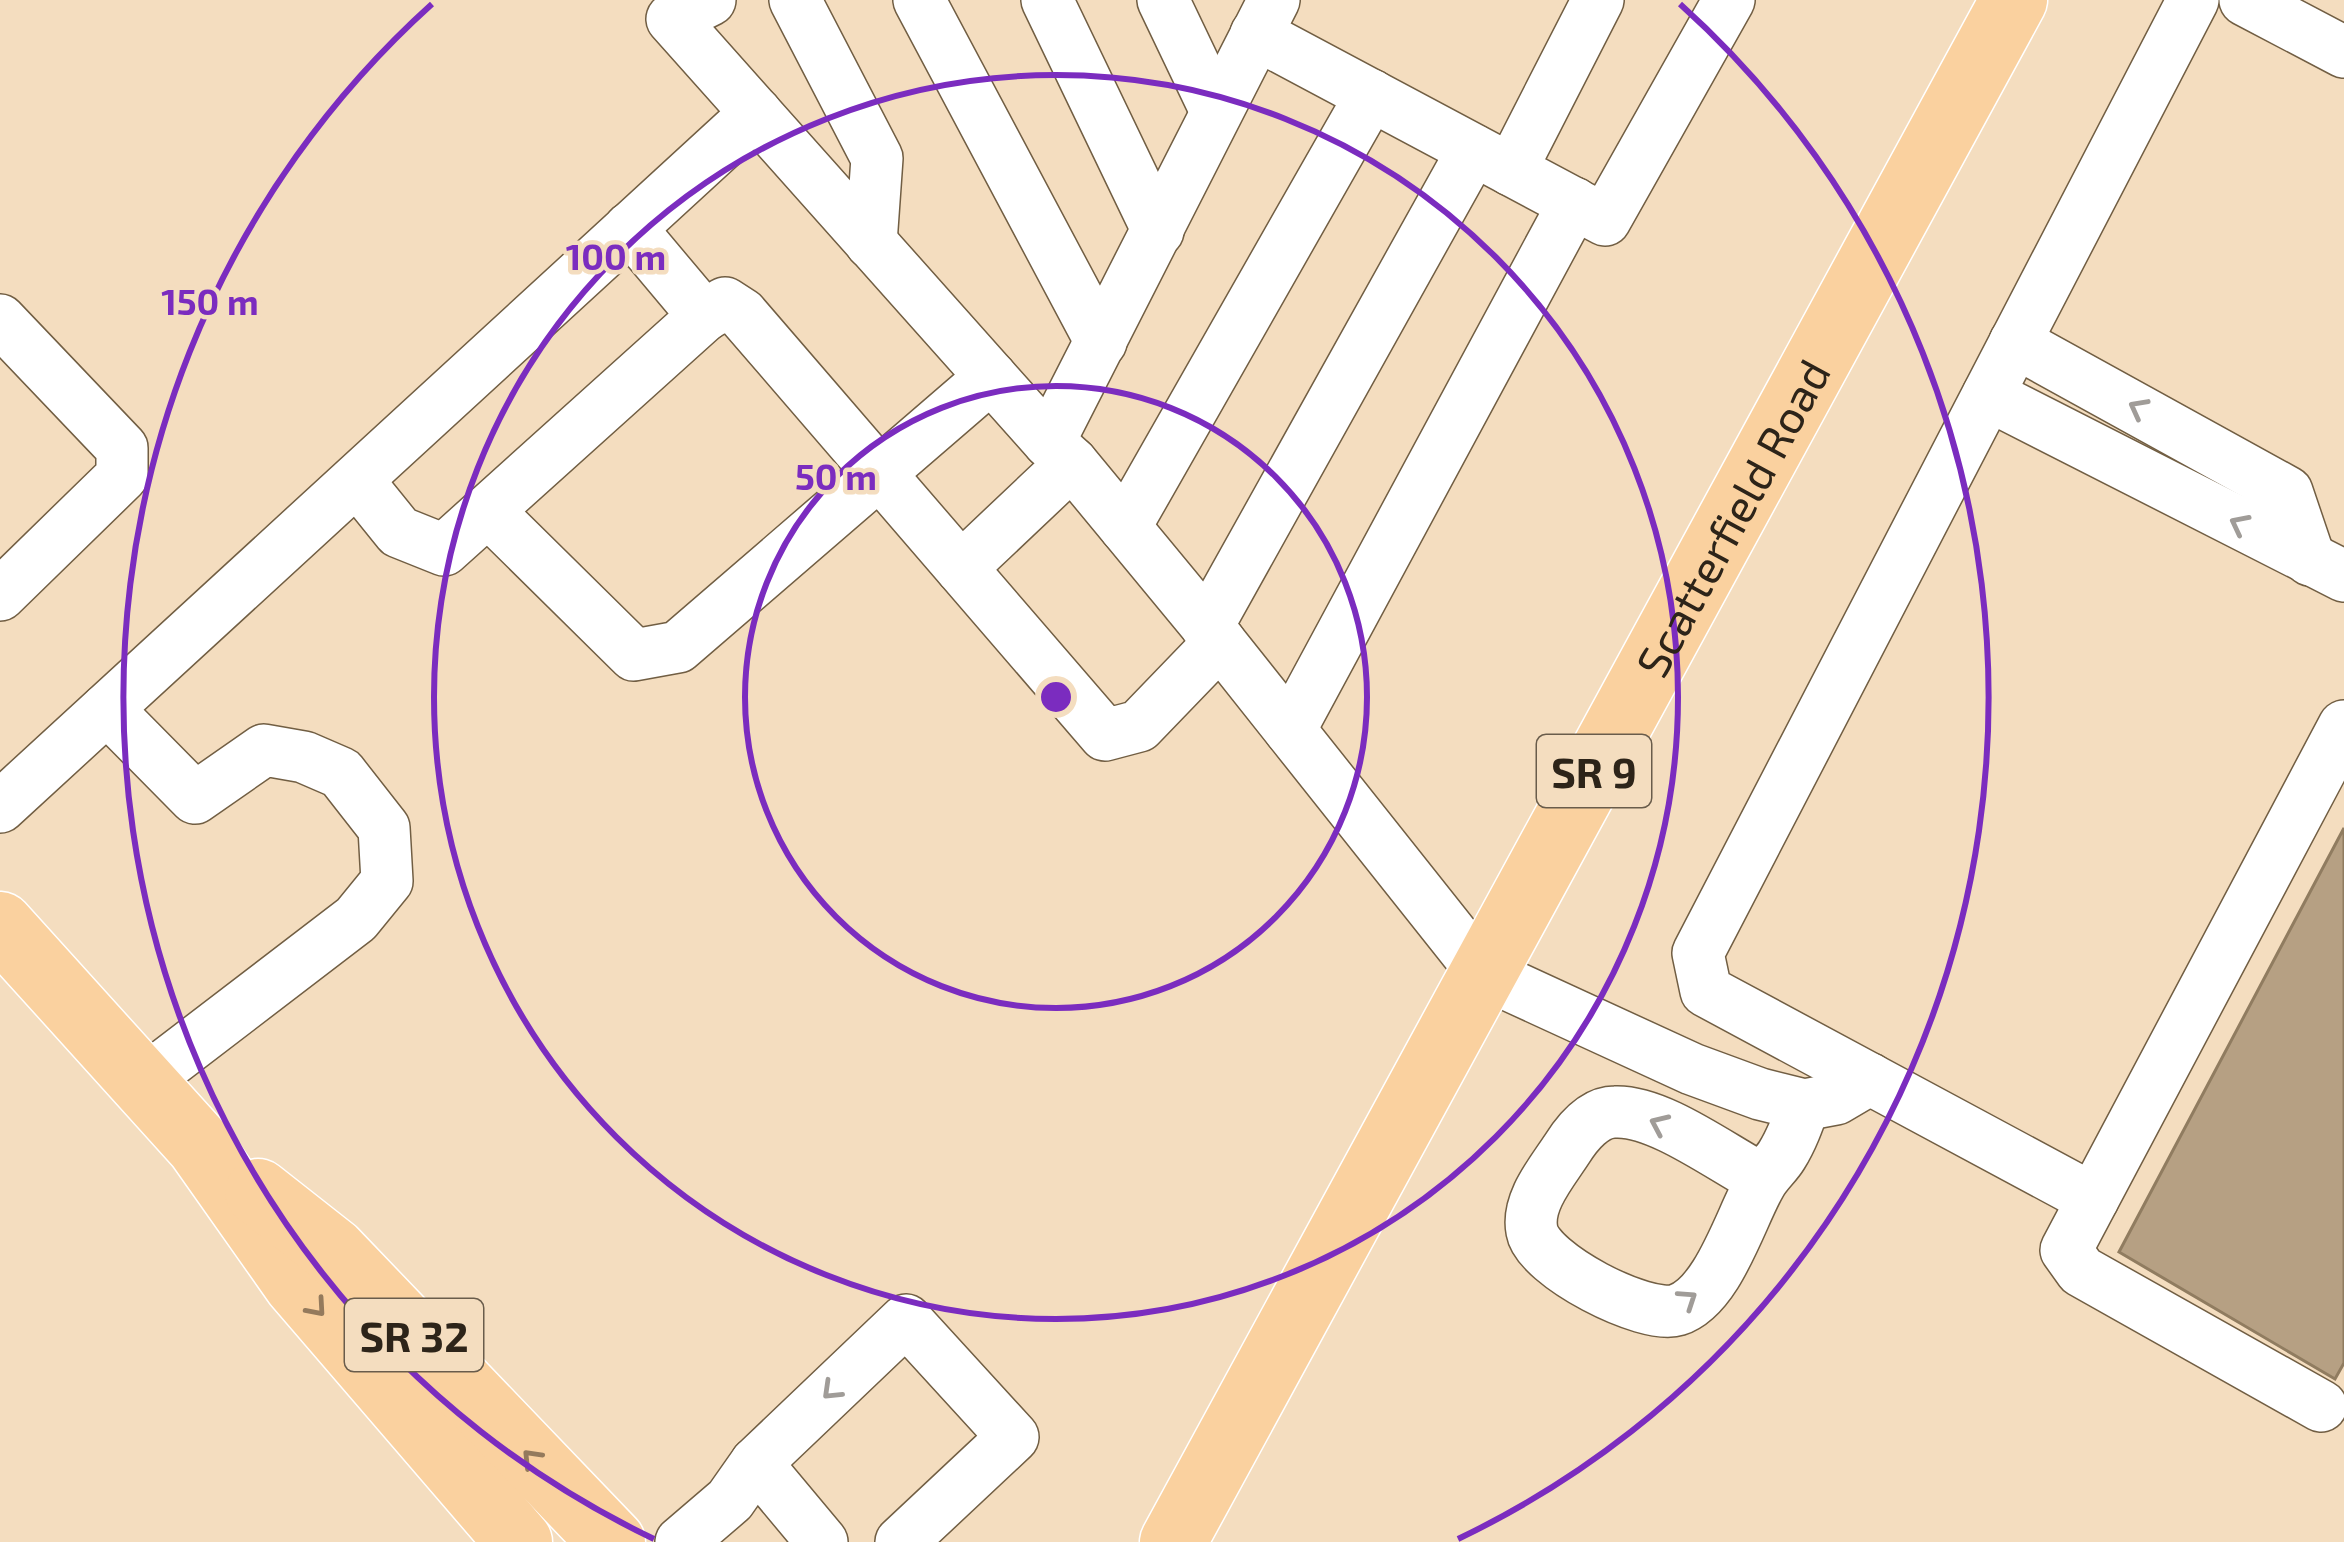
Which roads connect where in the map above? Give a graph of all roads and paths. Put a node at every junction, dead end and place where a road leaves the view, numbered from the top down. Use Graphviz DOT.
graph roads {
  1 [pos="795,0"];
  2 [pos="919,0"];
  3 [pos="1047,0"];
  4 [pos="1163,0"];
  5 [pos="1598,0"];
  6 [pos="1729,0"];
  7 [pos="2014,0"];
  8 [pos="2193,0"];
  9 [pos="2245,0"];
  10 [pos="679,6"];
  11 [pos="1265,17"];
  12 [pos="2344,52"];
  13 [pos="1371,95"];
  14 [pos="1216,111"];
  15 [pos="756,113"];
  16 [pos="1492,160"];
  17 [pos="1574,203"];
  18 [pos="630,229"];
  19 [pos="1159,231"];
  20 [pos="871,243"];
  21 [pos="704,316"];
  22 [pos="0,320"];
  23 [pos="1101,342"];
  24 [pos="2015,343"];
  25 [pos="992,377"];
  26 [pos="1988,395"];
  27 [pos="1060,452"];
  28 [pos="880,473"];
  29 [pos="356,480"];
  30 [pos="488,511"];
  31 [pos="1125,527"];
  32 [pos="961,568"];
  33 [pos="2327,568"];
  34 [pos="0,595"];
  35 [pos="1214,635"];
  36 [pos="107,709"];
  37 [pos="2344,726"];
  38 [pos="1290,730"];
  39 [pos="0,807"];
  40 [pos="0,925"];
  41 [pos="1484,973"];
  42 [pos="1870,1079"];
  43 [pos="143,1082"];
  44 [pos="1804,1105"];
  45 [pos="199,1145"];
  46 [pos="1762,1179"];
  47 [pos="2093,1199"];
  48 [pos="2321,1406"];
  49 [pos="757,1463"];
  50 [pos="519,1542"];
  51 [pos="612,1542"];
  52 [pos="681,1542"];
  53 [pos="822,1542"];
  54 [pos="902,1542"];
  55 [pos="1173,1542"];
  1 -- 20 [label="lane"];
  2 -- 23 [label="lane"];
  3 -- 19 [label="lane"];
  4 -- 14 [label="lane"];
  5 -- 16 [label="lane"];
  6 -- 17 [label="lane"];
  7 -- 41 [label="main road, Scatterfield Road / SR 9"];
  8 -- 24 [label="lane"];
  9 -- 12 [label="lane"];
  10 -- 15 [label="lane"];
  11 -- 13 [label="lane"];
  11 -- 14 [label="lane"];
  13 -- 16 [label="lane"];
  13 -- 31 [label="lane"];
  14 -- 19 [label="lane"];
  15 -- 18 [label="lane"];
  15 -- 20 [label="lane"];
  16 -- 17 [label="lane"];
  16 -- 35 [label="lane"];
  17 -- 38 [label="lane"];
  18 -- 21 [label="lane"];
  18 -- 29 [label="lane"];
  19 -- 23 [label="lane"];
  20 -- 25 [label="lane"];
  21 -- 28 [label="lane"];
  21 -- 30 [label="lane"];
  22 -- 34 [label="lane"];
  23 -- 27 [label="lane"];
  24 -- 26 [label="lane"];
  33 -- 24 [label="lane, one-way"];
  25 -- 27 [label="lane"];
  25 -- 28 [label="lane"];
  33 -- 26 [label="lane, one-way"];
  26 -- 42 [label="lane"];
  27 -- 31 [label="lane"];
  27 -- 32 [label="lane"];
  28 -- 30 [label="lane"];
  28 -- 32 [label="lane"];
  29 -- 30 [label="lane"];
  29 -- 36 [label="lane"];
  31 -- 35 [label="lane"];
  32 -- 35 [label="lane"];
  35 -- 38 [label="lane"];
  36 -- 39 [label="lane"];
  36 -- 43 [label="lane"];
  37 -- 47 [label="lane"];
  38 -- 41 [label="lane"];
  40 -- 43 [label="main road, SR 32"];
  41 -- 44 [label="lane"];
  41 -- 55 [label="main road, Scatterfield Road / SR 9"];
  42 -- 44 [label="lane"];
  42 -- 47 [label="lane"];
  43 -- 45 [label="main road, SR 32"];
  44 -- 46 [label="lane"];
  45 -- 50 [label="main road, SR 32, one-way"];
  51 -- 45 [label="main road, SR 32, one-way"];
  46 -- 46 [label="lane, one-way"];
  47 -- 48 [label="lane"];
  49 -- 52 [label="lane"];
  49 -- 53 [label="lane"];
  54 -- 49 [label="lane, one-way"];
}
